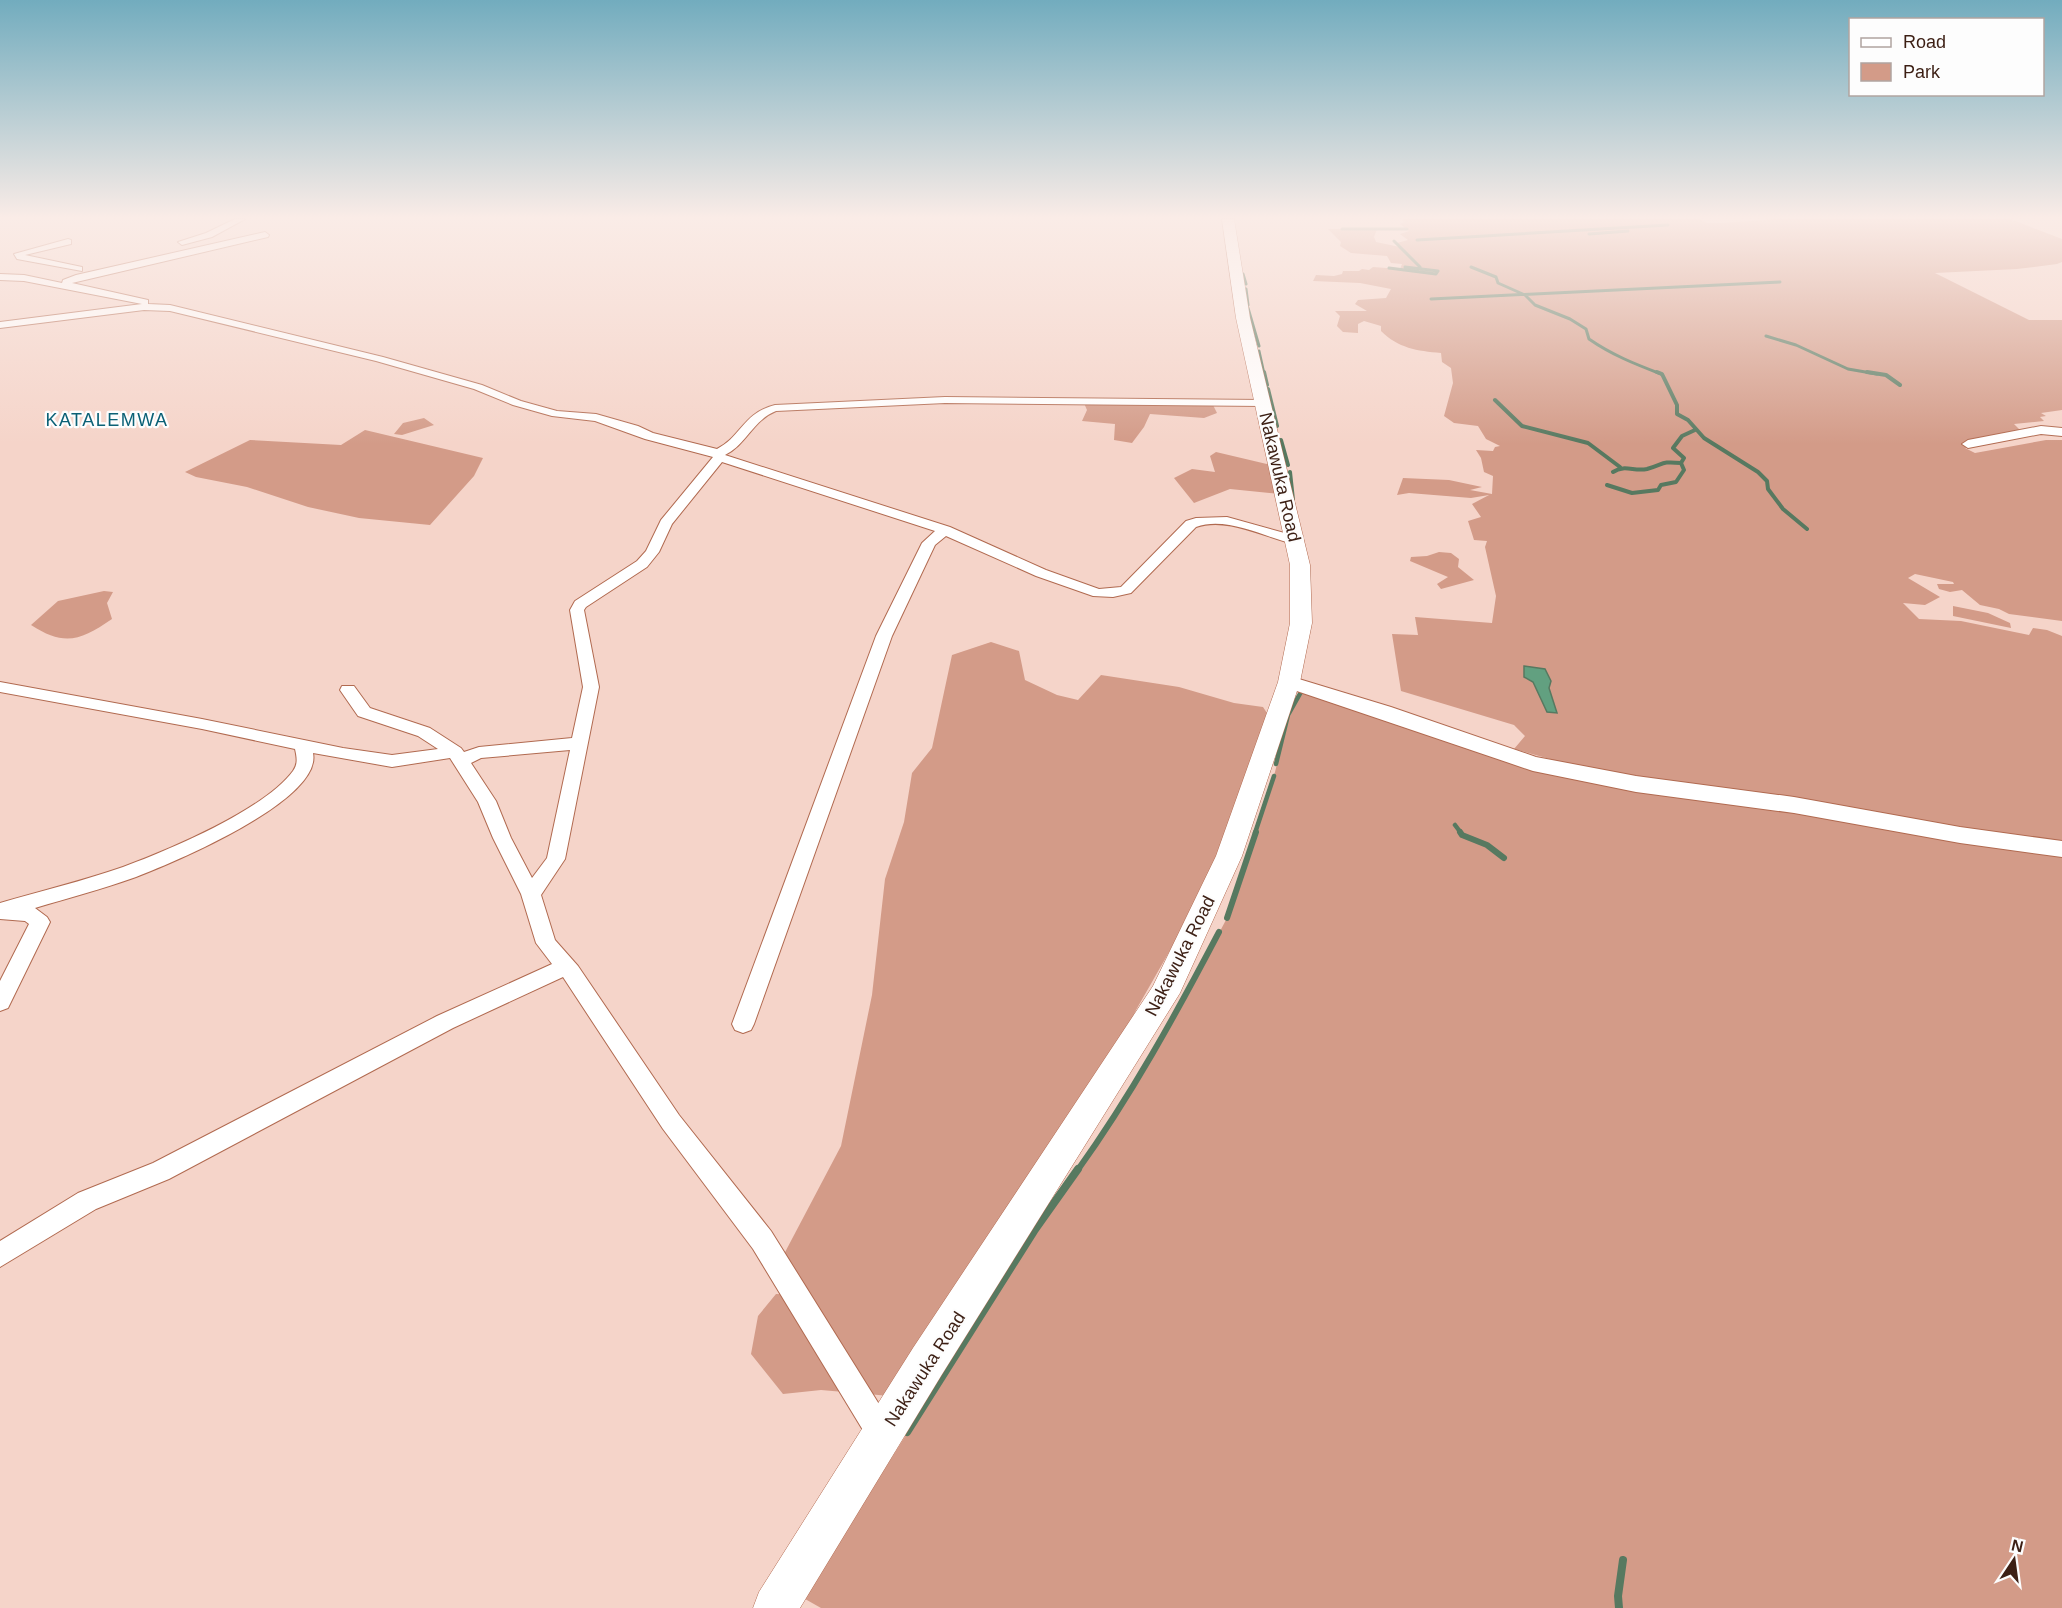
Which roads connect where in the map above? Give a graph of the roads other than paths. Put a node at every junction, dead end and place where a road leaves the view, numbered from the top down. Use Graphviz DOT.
graph roads {
  1 [pos="106,294"];
  2 [pos="1239,294"];
  3 [pos="170,308"];
  4 [pos="0,325"];
  5 [pos="1263,403"];
  6 [pos="2062,432"];
  7 [pos="1968,444"];
  8 [pos="719,455"];
  9 [pos="945,530"];
  10 [pos="1294,540"];
  11 [pos="1288,682"];
  12 [pos="0,687"];
  13 [pos="348,690"];
  14 [pos="579,743"];
  15 [pos="303,746"];
  16 [pos="337,753"];
  17 [pos="458,756"];
  18 [pos="303,767"];
  19 [pos="2062,849"];
  20 [pos="531,894"];
  21 [pos="0,912"];
  22 [pos="566,967"];
  23 [pos="0,1002"];
  24 [pos="743,1024"];
  25 [pos="0,1255"];
  26 [pos="882,1435"];
  27 [pos="775,1608"];
  1 -- 3 [label="street"];
  2 -- 5 [label="main road, Nakawuka Road"];
  3 -- 4 [label="street"];
  3 -- 8 [label="street"];
  5 -- 8 [label="street"];
  5 -- 10 [label="main road, Nakawuka Road"];
  6 -- 7 [label="street"];
  8 -- 9 [label="street"];
  8 -- 14 [label="street"];
  9 -- 10 [label="street"];
  9 -- 24 [label="street"];
  10 -- 11 [label="main road, Nakawuka Road"];
  11 -- 19 [label="street"];
  11 -- 26 [label="main road, Nakawuka Road"];
  12 -- 15 [label="street"];
  13 -- 17 [label="street"];
  14 -- 17 [label="street"];
  14 -- 20 [label="street"];
  15 -- 16 [label="street"];
  15 -- 18 [label="street"];
  16 -- 17 [label="street"];
  16 -- 18 [label="street"];
  17 -- 20 [label="street"];
  18 -- 21 [label="street"];
  20 -- 22 [label="street"];
  21 -- 23 [label="street"];
  22 -- 25 [label="street"];
  22 -- 26 [label="street"];
  26 -- 27 [label="main road, Nakawuka Road"];
}
